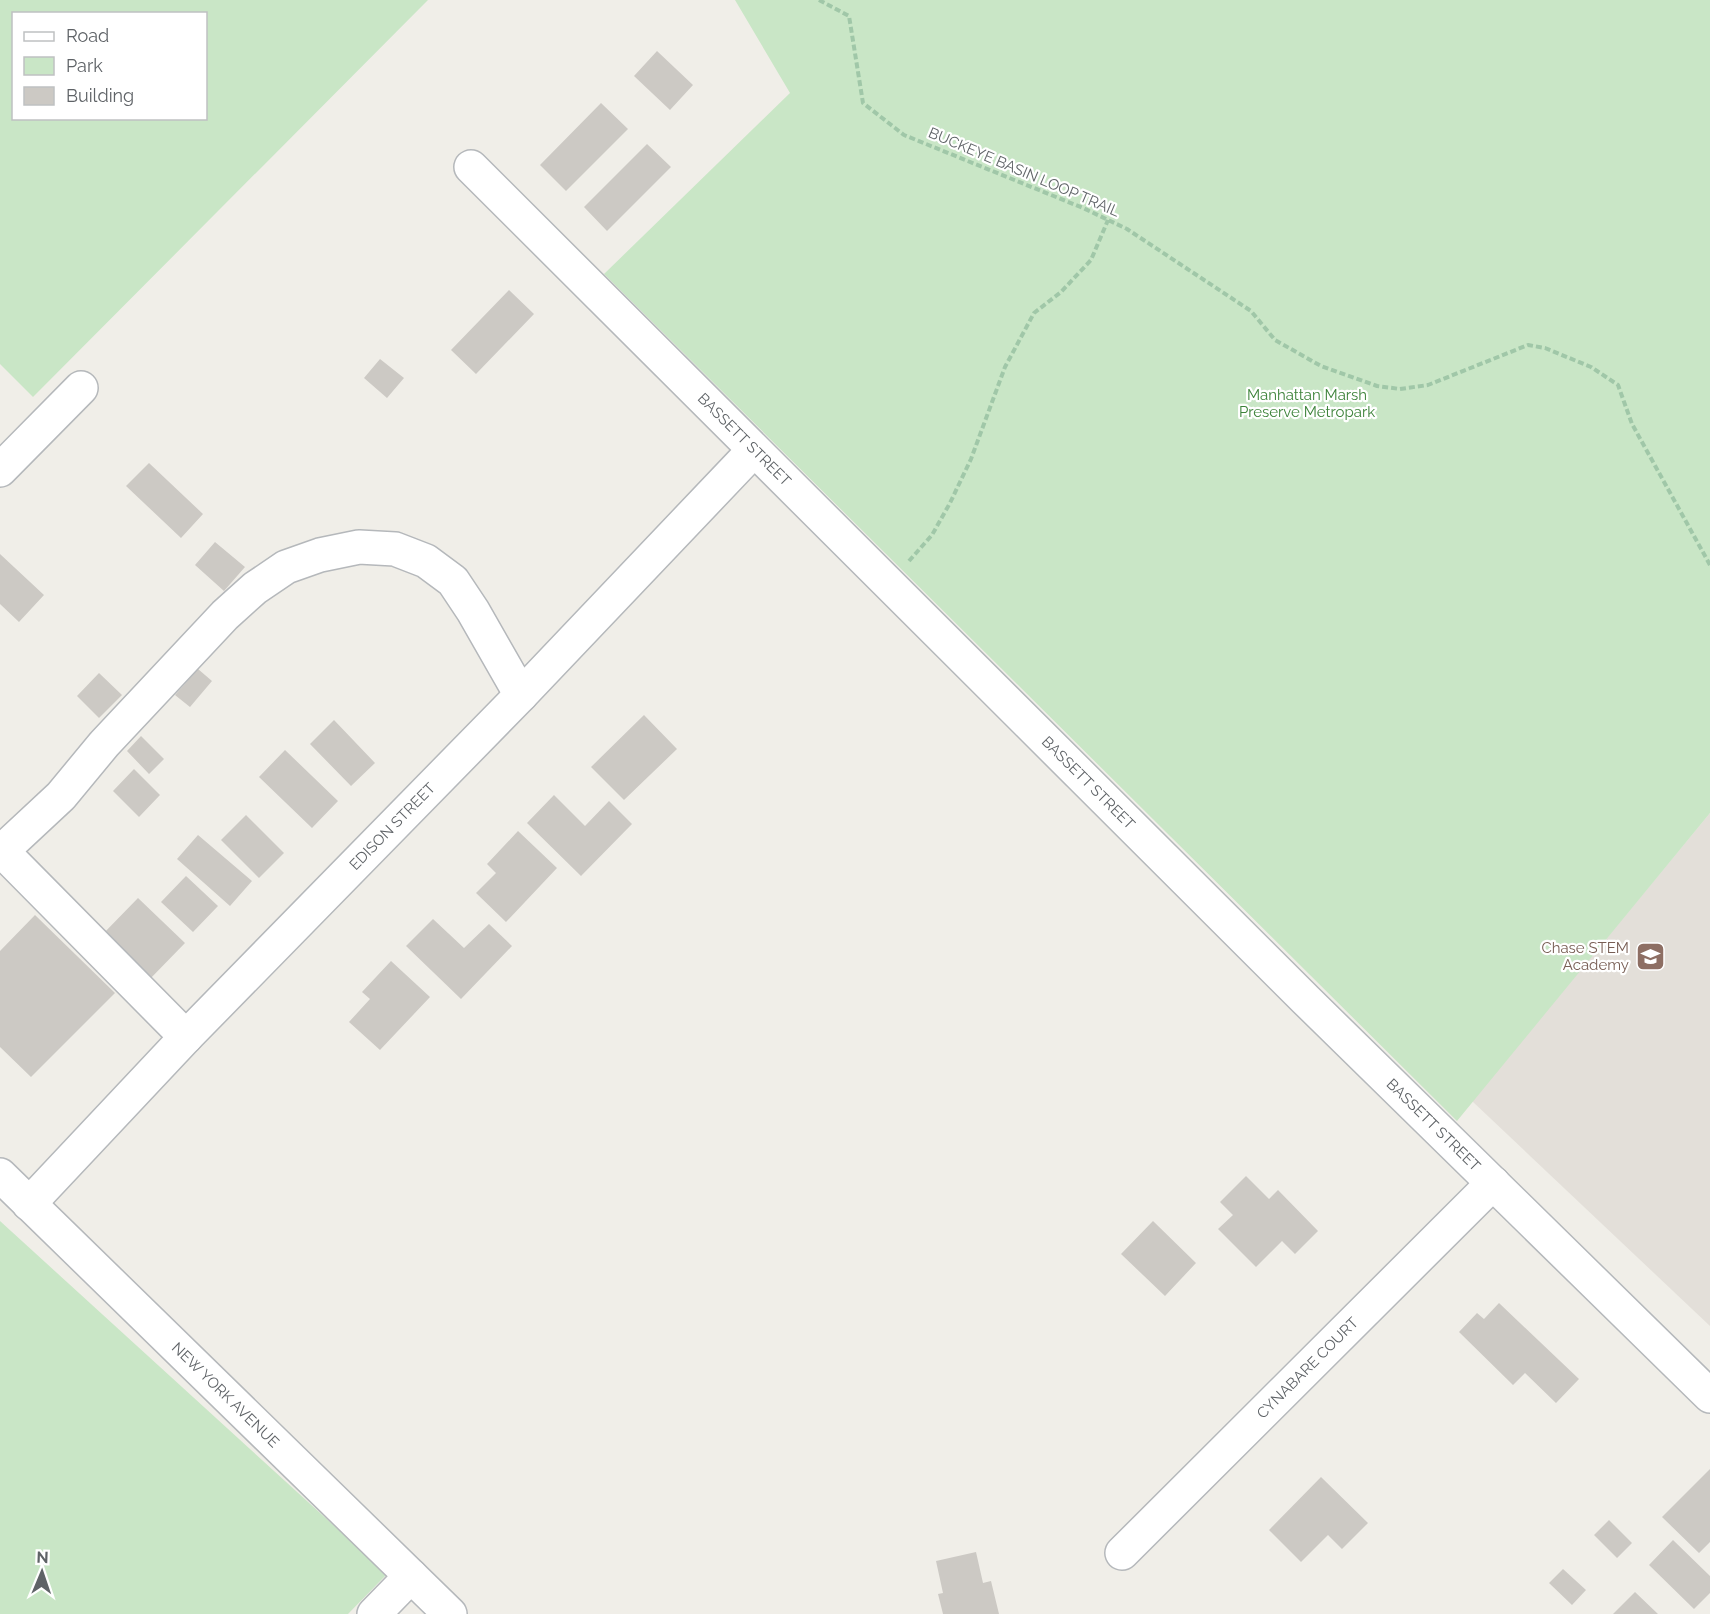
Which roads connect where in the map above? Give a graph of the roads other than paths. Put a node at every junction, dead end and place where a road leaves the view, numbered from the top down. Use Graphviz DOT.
graph roads {
  1 [pos="471,167"];
  2 [pos="81,388"];
  3 [pos="754,450"];
  4 [pos="0,471"];
  5 [pos="521,695"];
  6 [pos="1,850"];
  7 [pos="186,1037"];
  8 [pos="0,1175"];
  9 [pos="1493,1183"];
  10 [pos="29,1204"];
  11 [pos="1710,1396"];
  12 [pos="1122,1553"];
  13 [pos="411,1576"];
  14 [pos="374,1614"];
  15 [pos="450,1614"];
  1 -- 3 [label="street, BASSETT STREET"];
  2 -- 4 [label="street"];
  3 -- 5 [label="street, EDISON STREET"];
  3 -- 9 [label="street, BASSETT STREET"];
  5 -- 6 [label="street"];
  5 -- 7 [label="street, EDISON STREET"];
  6 -- 7 [label="street"];
  7 -- 10 [label="street, EDISON STREET"];
  8 -- 10 [label="street, NEW YORK AVENUE"];
  9 -- 11 [label="street, BASSETT STREET"];
  9 -- 12 [label="street, CYNABARE COURT"];
  10 -- 13 [label="street, NEW YORK AVENUE"];
  13 -- 14 [label="street"];
  13 -- 15 [label="street, NEW YORK AVENUE"];
}
